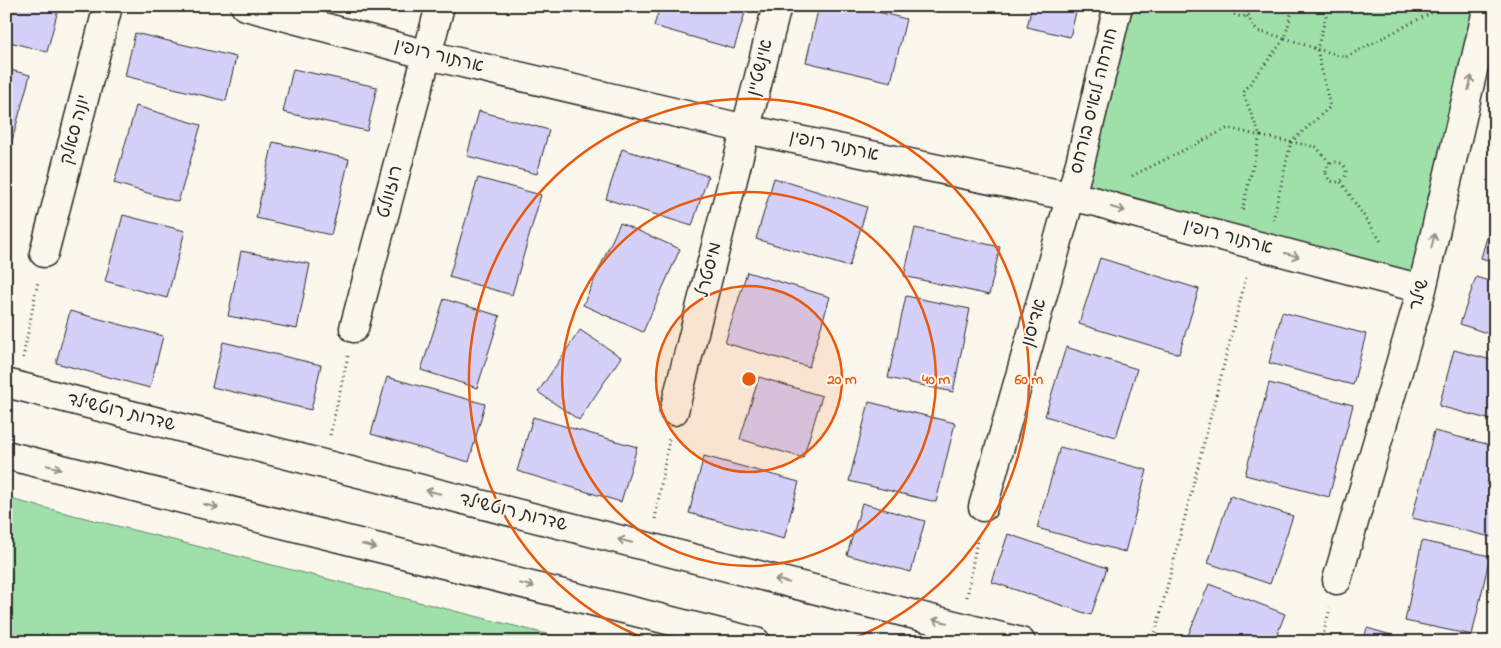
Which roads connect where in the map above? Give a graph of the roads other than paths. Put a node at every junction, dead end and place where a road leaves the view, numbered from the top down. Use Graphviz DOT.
graph roads {
  1 [pos="108,6"];
  2 [pos="245,6"];
  3 [pos="440,6"];
  4 [pos="777,6"];
  5 [pos="1118,6"];
  6 [pos="1488,6"];
  7 [pos="428,55"];
  8 [pos="746,129"];
  9 [pos="1071,196"];
  10 [pos="44,253"];
  11 [pos="1422,289"];
  12 [pos="354,328"];
  13 [pos="6,383"];
  14 [pos="674,411"];
  15 [pos="6,456"];
  16 [pos="983,507"];
  17 [pos="1337,580"];
  18 [pos="756,642"];
  19 [pos="1021,642"];
  1 -- 10 [label="street, יונה סאלק"];
  2 -- 7 [label="street, ארתור רופין"];
  3 -- 7 [label="street, רוזוולט"];
  4 -- 8 [label="street, אינשטיין"];
  5 -- 9 [label="street, חורחה לואיס בורחס"];
  11 -- 6 [label="street, שילר, one-way"];
  7 -- 8 [label="street, ארתור רופין"];
  7 -- 12 [label="street, רוזוולט"];
  8 -- 9 [label="street, ארתור רופין"];
  8 -- 14 [label="street, מיסטרל"];
  9 -- 11 [label="street, ארתור רופין, one-way"];
  9 -- 16 [label="street, אדיסון"];
  11 -- 17 [label="street, שילר"];
  19 -- 13 [label="street, שדרות רוטשילד, one-way"];
  15 -- 18 [label="street, one-way"];
}
